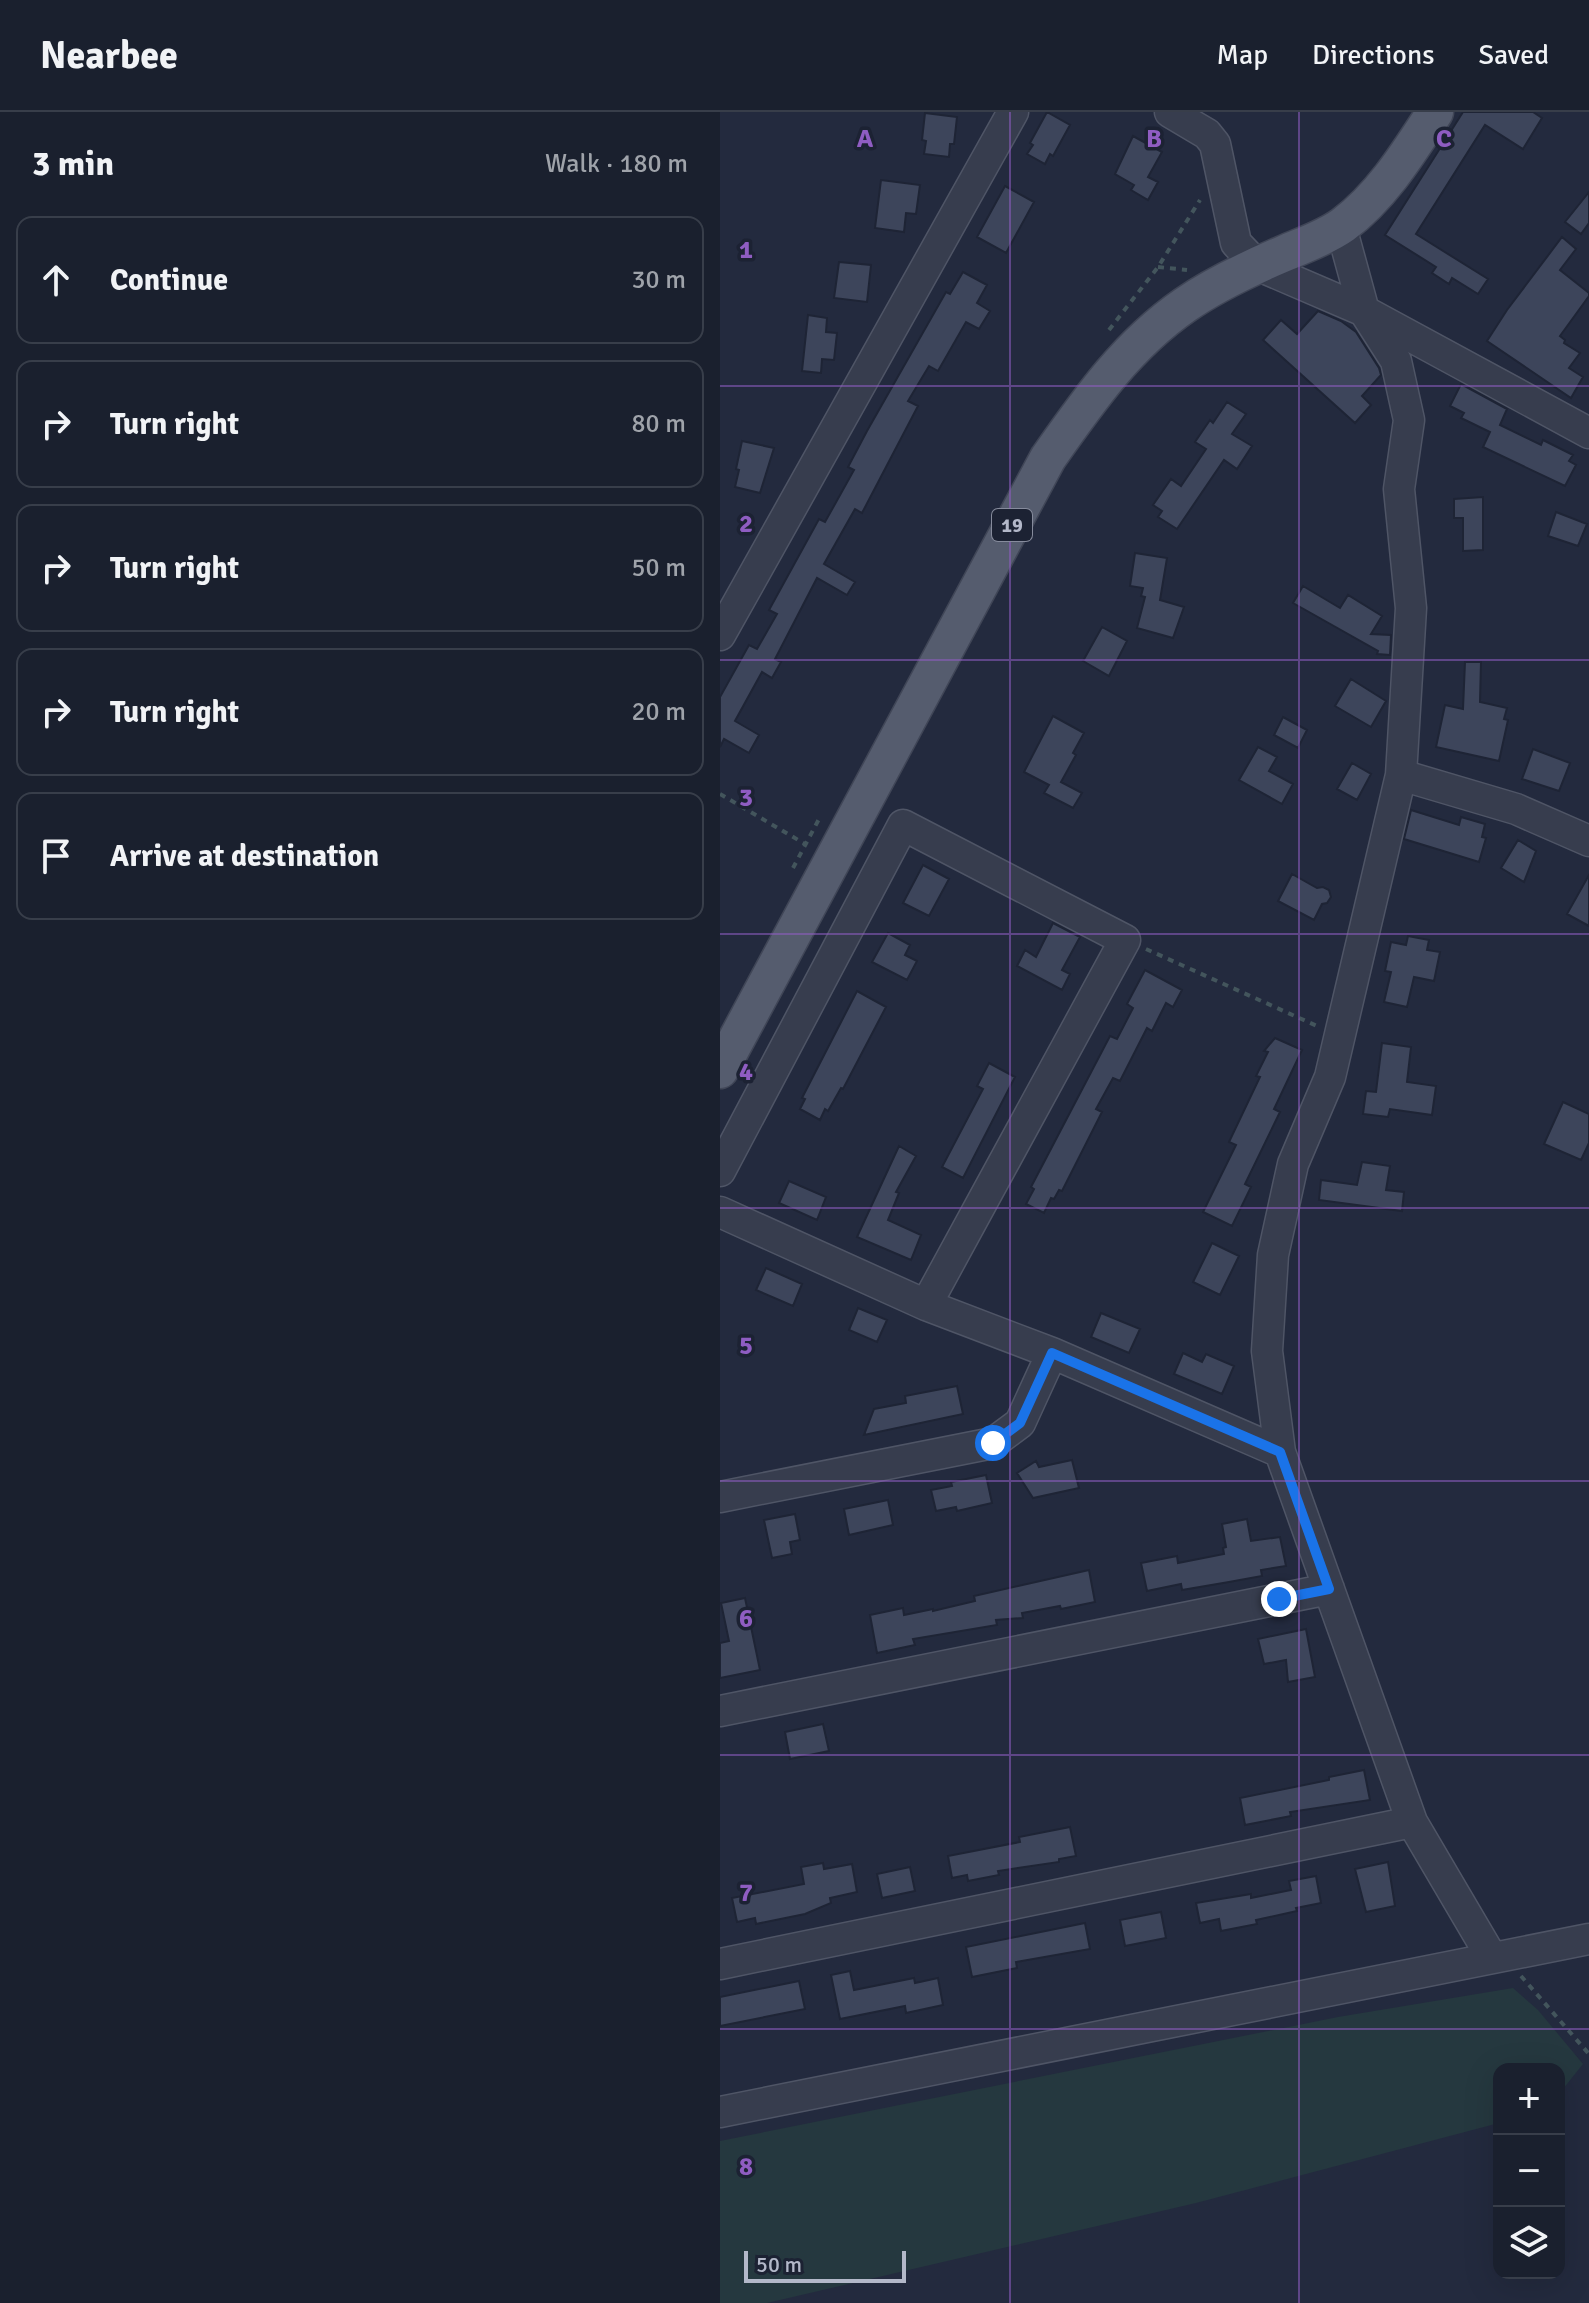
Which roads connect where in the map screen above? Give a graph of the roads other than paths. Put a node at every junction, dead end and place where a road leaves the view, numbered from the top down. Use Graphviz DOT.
graph roads {
  1 [pos="1013,112"];
  2 [pos="1170,112"];
  3 [pos="1435,112"];
  4 [pos="1341,227"];
  5 [pos="1257,265"];
  6 [pos="1364,311"];
  7 [pos="1589,433"];
  8 [pos="720,635"];
  9 [pos="1401,775"];
  10 [pos="1589,841"];
  11 [pos="720,1070"];
  12 [pos="720,1171"];
  13 [pos="720,1212"];
  14 [pos="926,1305"];
  15 [pos="1052,1353"];
  16 [pos="1280,1452"];
  17 [pos="720,1497"];
  18 [pos="1329,1589"];
  19 [pos="720,1711"];
  20 [pos="1412,1822"];
  21 [pos="1589,1939"];
  22 [pos="1492,1958"];
  23 [pos="720,1964"];
  24 [pos="720,2112"];
  1 -- 8 [label="street"];
  2 -- 5 [label="street"];
  3 -- 4 [label="main road, 19"];
  4 -- 5 [label="main road, 19"];
  4 -- 6 [label="street"];
  5 -- 6 [label="street"];
  5 -- 11 [label="main road, 19"];
  6 -- 7 [label="street"];
  6 -- 9 [label="street"];
  9 -- 10 [label="street"];
  9 -- 16 [label="street"];
  12 -- 14 [label="street"];
  13 -- 14 [label="street"];
  14 -- 15 [label="street"];
  15 -- 16 [label="street"];
  15 -- 17 [label="street"];
  16 -- 18 [label="street"];
  18 -- 19 [label="street"];
  18 -- 20 [label="street"];
  20 -- 22 [label="street"];
  20 -- 23 [label="street"];
  21 -- 22 [label="street"];
  22 -- 24 [label="street"];
}
